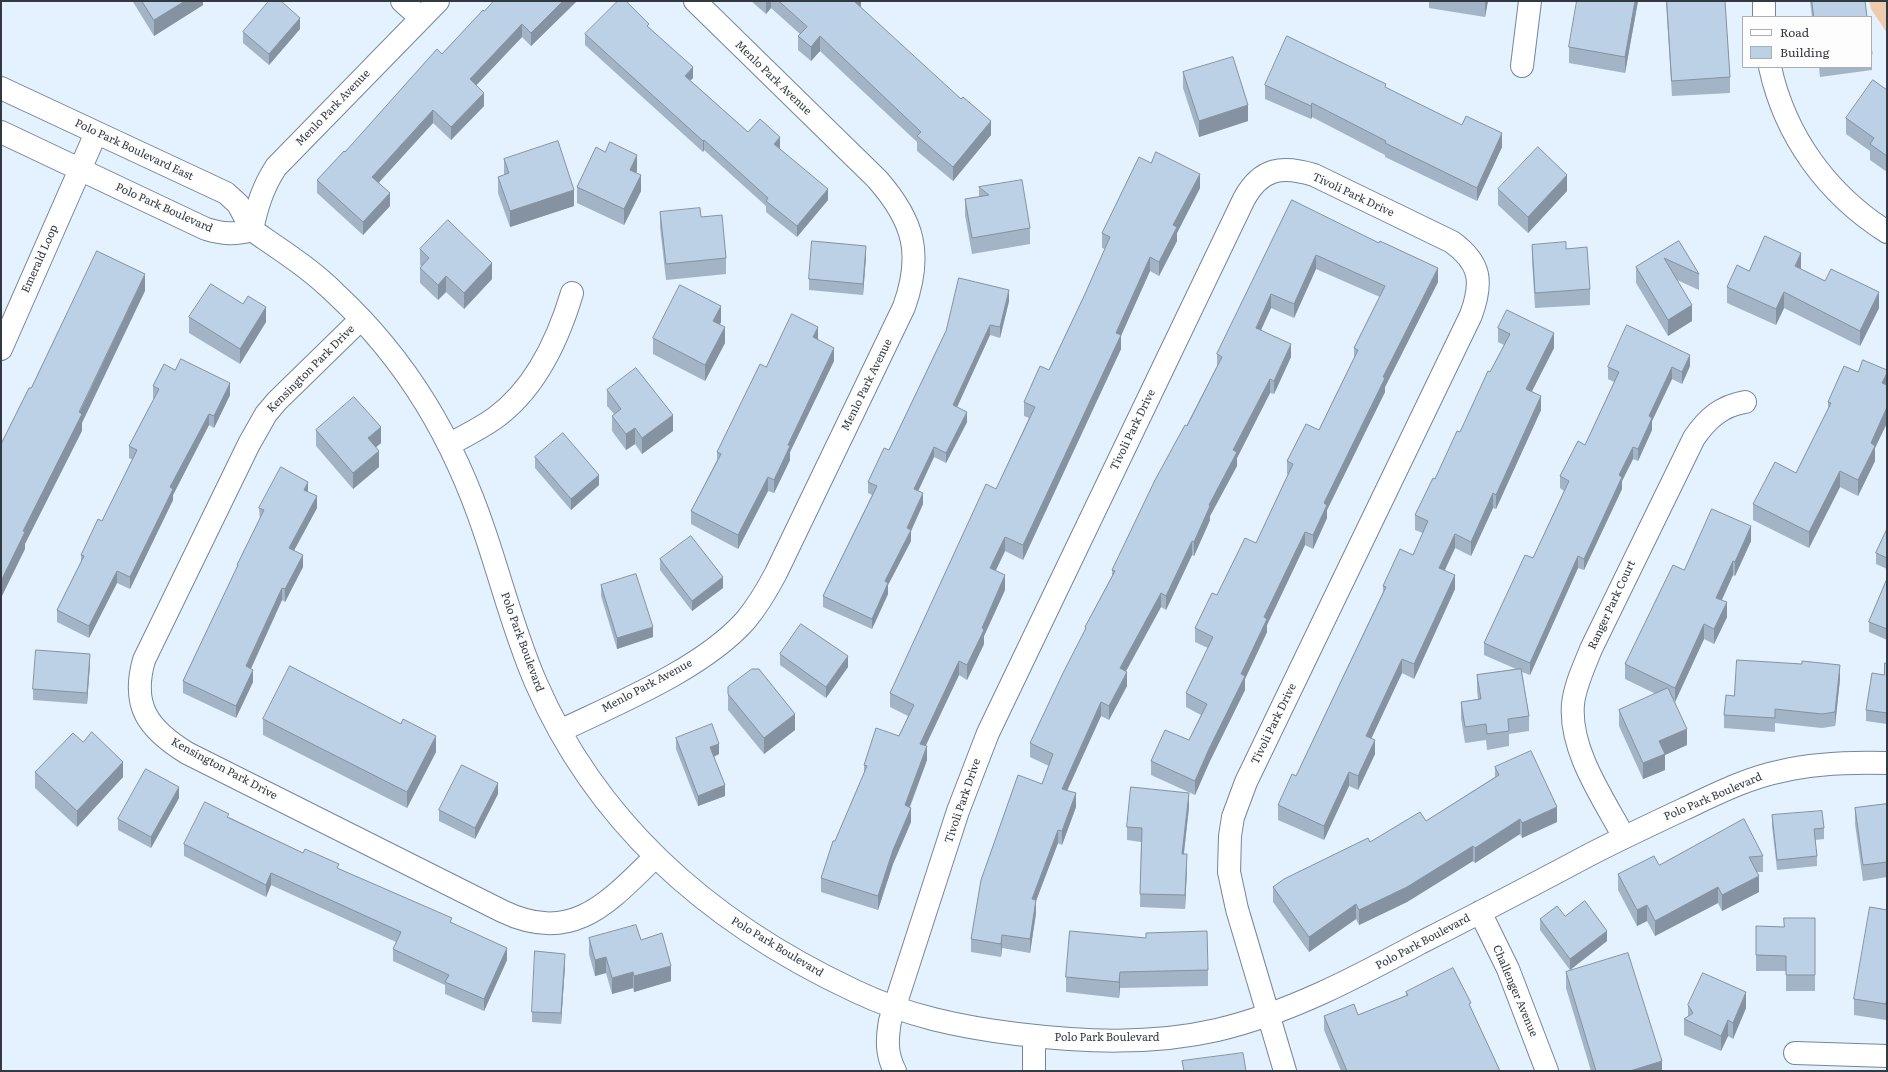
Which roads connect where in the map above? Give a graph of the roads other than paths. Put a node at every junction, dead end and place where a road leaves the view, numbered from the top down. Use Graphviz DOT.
graph roads {
  1 [pos="402,1"];
  2 [pos="438,1"];
  3 [pos="695,1"];
  4 [pos="1530,1"];
  5 [pos="1764,1"];
  6 [pos="1764,16"];
  7 [pos="421,18"];
  8 [pos="1522,66"];
  9 [pos="1770,68"];
  10 [pos="1,88"];
  11 [pos="1,132"];
  12 [pos="96,133"];
  13 [pos="80,169"];
  14 [pos="269,178"];
  15 [pos="226,193"];
  16 [pos="252,230"];
  17 [pos="1887,232"];
  18 [pos="572,293"];
  19 [pos="361,319"];
  20 [pos="1,349"];
  21 [pos="1745,402"];
  22 [pos="450,444"];
  23 [pos="560,731"];
  24 [pos="1887,763"];
  25 [pos="1624,837"];
  26 [pos="655,857"];
  27 [pos="1480,912"];
  28 [pos="894,1009"];
  29 [pos="1267,1015"];
  30 [pos="1034,1036"];
  31 [pos="1795,1053"];
  32 [pos="1887,1056"];
  33 [pos="895,1071"];
  34 [pos="1034,1071"];
  35 [pos="1285,1071"];
  36 [pos="1547,1071"];
  1 -- 7 [label="street"];
  2 -- 7 [label="street, Menlo Park Avenue"];
  3 -- 23 [label="street, Menlo Park Avenue"];
  4 -- 8 [label="street"];
  5 -- 6 [label="street"];
  7 -- 14 [label="street, Menlo Park Avenue"];
  9 -- 17 [label="street"];
  10 -- 12 [label="street, Polo Park Boulevard East"];
  11 -- 13 [label="street, Polo Park Boulevard"];
  12 -- 13 [label="street, Emerald Loop"];
  12 -- 15 [label="street, Polo Park Boulevard East"];
  13 -- 16 [label="street, Polo Park Boulevard"];
  13 -- 20 [label="street, Emerald Loop"];
  14 -- 15 [label="street"];
  14 -- 16 [label="street, Menlo Park Avenue"];
  15 -- 16 [label="street, Polo Park Boulevard East"];
  16 -- 19 [label="street, Polo Park Boulevard"];
  18 -- 22 [label="street"];
  19 -- 22 [label="street, Polo Park Boulevard"];
  19 -- 26 [label="street, Kensington Park Drive"];
  21 -- 25 [label="street, Ranger Park Court"];
  22 -- 23 [label="street, Polo Park Boulevard"];
  23 -- 26 [label="street, Polo Park Boulevard"];
  24 -- 25 [label="street, Polo Park Boulevard"];
  25 -- 27 [label="street, Polo Park Boulevard"];
  26 -- 28 [label="street, Polo Park Boulevard"];
  27 -- 29 [label="street, Polo Park Boulevard"];
  27 -- 36 [label="street, Challenger Avenue"];
  28 -- 29 [label="street, Tivoli Park Drive"];
  28 -- 30 [label="street, Polo Park Boulevard"];
  28 -- 33 [label="street, Tivoli Park Drive"];
  29 -- 30 [label="street, Polo Park Boulevard"];
  29 -- 35 [label="street, Tivoli Park Drive"];
  30 -- 34 [label="street"];
  31 -- 32 [label="street"];
}
